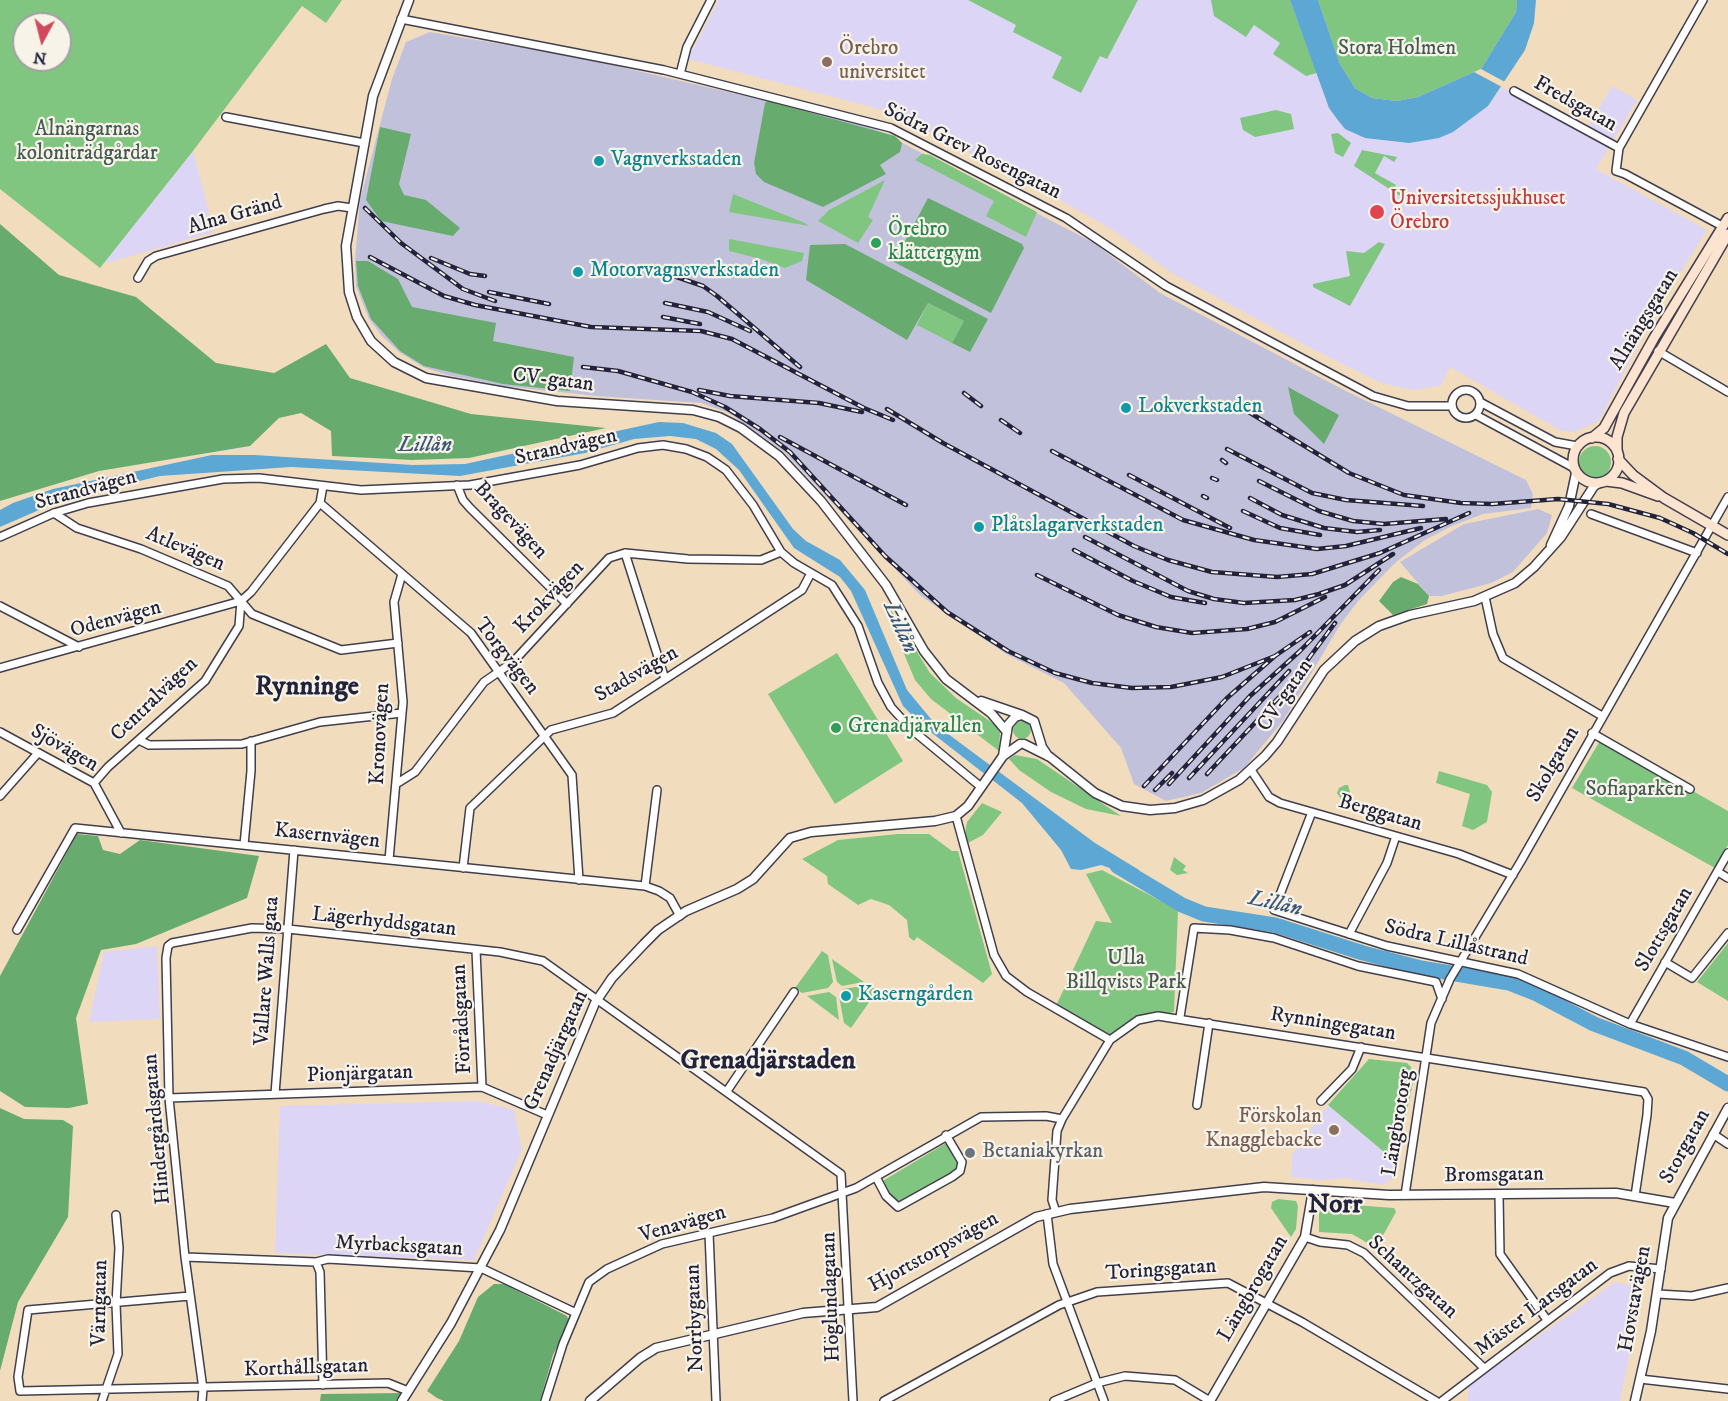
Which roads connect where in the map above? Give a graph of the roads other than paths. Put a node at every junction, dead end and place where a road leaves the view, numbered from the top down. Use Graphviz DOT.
graph roads {
  1 [pos="409,0"];
  2 [pos="711,0"];
  3 [pos="1703,0"];
  4 [pos="400,19"];
  5 [pos="680,74"];
  6 [pos="1514,91"];
  7 [pos="226,117"];
  8 [pos="364,143"];
  9 [pos="1620,148"];
  10 [pos="352,208"];
  11 [pos="1727,227"];
  12 [pos="138,278"];
  13 [pos="1654,349"];
  14 [pos="1728,392"];
  15 [pos="1480,402"];
  16 [pos="1452,406"];
  17 [pos="1476,415"];
  18 [pos="1592,438"];
  19 [pos="1577,446"];
  20 [pos="1617,455"];
  21 [pos="1575,470"];
  22 [pos="1602,482"];
  23 [pos="457,485"];
  24 [pos="323,486"];
  25 [pos="1728,497"];
  26 [pos="1664,498"];
  27 [pos="320,503"];
  28 [pos="54,513"];
  29 [pos="1592,514"];
  30 [pos="1712,526"];
  31 [pos="1728,535"];
  32 [pos="0,537"];
  33 [pos="1551,547"];
  34 [pos="781,552"];
  35 [pos="626,553"];
  36 [pos="1697,554"];
  37 [pos="812,573"];
  38 [pos="402,574"];
  39 [pos="1485,597"];
  40 [pos="241,601"];
  41 [pos="567,604"];
  42 [pos="0,606"];
  43 [pos="398,643"];
  44 [pos="79,647"];
  45 [pos="0,668"];
  46 [pos="498,672"];
  47 [pos="665,679"];
  48 [pos="969,697"];
  49 [pos="402,712"];
  50 [pos="1022,715"];
  51 [pos="1602,716"];
  52 [pos="0,732"];
  53 [pos="1037,732"];
  54 [pos="1008,733"];
  55 [pos="1592,733"];
  56 [pos="545,736"];
  57 [pos="139,740"];
  58 [pos="251,741"];
  59 [pos="1022,744"];
  60 [pos="38,753"];
  61 [pos="1003,756"];
  62 [pos="1050,757"];
  63 [pos="1251,770"];
  64 [pos="94,783"];
  65 [pos="984,783"];
  66 [pos="396,784"];
  67 [pos="1690,789"];
  68 [pos="657,790"];
  69 [pos="0,796"];
  70 [pos="1312,812"];
  71 [pos="956,816"];
  72 [pos="121,832"];
  73 [pos="1396,836"];
  74 [pos="244,845"];
  75 [pos="294,850"];
  76 [pos="1728,853"];
  77 [pos="389,860"];
  78 [pos="463,868"];
  79 [pos="1718,872"];
  80 [pos="1513,875"];
  81 [pos="1728,878"];
  82 [pos="579,880"];
  83 [pos="645,886"];
  84 [pos="680,916"];
  85 [pos="288,929"];
  86 [pos="17,930"];
  87 [pos="1728,933"];
  88 [pos="1348,934"];
  89 [pos="476,950"];
  90 [pos="166,958"];
  91 [pos="1461,961"];
  92 [pos="1665,962"];
  93 [pos="794,992"];
  94 [pos="1442,999"];
  95 [pos="598,1000"];
  96 [pos="1180,1017"];
  97 [pos="1209,1023"];
  98 [pos="1630,1024"];
  99 [pos="1110,1040"];
  100 [pos="1361,1047"];
  101 [pos="1426,1056"];
  102 [pos="1728,1057"];
  103 [pos="482,1087"];
  104 [pos="727,1091"];
  105 [pos="276,1094"];
  106 [pos="169,1098"];
  107 [pos="1321,1101"];
  108 [pos="1197,1105"];
  109 [pos="1728,1108"];
  110 [pos="547,1114"];
  111 [pos="1062,1119"];
  112 [pos="1713,1134"];
  113 [pos="946,1135"];
  114 [pos="1728,1144"];
  115 [pos="876,1177"];
  116 [pos="1313,1190"];
  117 [pos="844,1192"];
  118 [pos="1404,1195"];
  119 [pos="1498,1195"];
  120 [pos="1635,1196"];
  121 [pos="1675,1203"];
  122 [pos="1051,1213"];
  123 [pos="116,1215"];
  124 [pos="709,1233"];
  125 [pos="1305,1237"];
  126 [pos="185,1257"];
  127 [pos="316,1262"];
  128 [pos="481,1268"];
  129 [pos="1661,1269"];
  130 [pos="1728,1288"];
  131 [pos="1658,1294"];
  132 [pos="190,1296"];
  133 [pos="1267,1302"];
  134 [pos="116,1304"];
  135 [pos="1068,1304"];
  136 [pos="848,1309"];
  137 [pos="576,1313"];
  138 [pos="1547,1320"];
  139 [pos="713,1334"];
  140 [pos="1484,1368"];
  141 [pos="1640,1379"];
  142 [pos="1097,1383"];
  143 [pos="323,1385"];
  144 [pos="203,1389"];
  145 [pos="1728,1389"];
  146 [pos="106,1390"];
  147 [pos="408,1391"];
  148 [pos="102,1401"];
  149 [pos="202,1401"];
  150 [pos="402,1401"];
  151 [pos="545,1401"];
  152 [pos="590,1401"];
  153 [pos="716,1401"];
  154 [pos="853,1401"];
  155 [pos="884,1401"];
  156 [pos="1054,1401"];
  157 [pos="1104,1401"];
  158 [pos="1210,1401"];
  159 [pos="1436,1401"];
  160 [pos="1443,1401"];
  161 [pos="1635,1401"];
  1 -- 4 [label="street, CV-gatan"];
  2 -- 5 [label="street"];
  3 -- 9 [label="street"];
  4 -- 5 [label="street, Södra Grev Rosengatan"];
  4 -- 8 [label="street, CV-gatan"];
  5 -- 16 [label="street, Södra Grev Rosengatan"];
  6 -- 9 [label="street, Fredsgatan"];
  7 -- 8 [label="street"];
  8 -- 10 [label="street, CV-gatan"];
  9 -- 11 [label="street, Fredsgatan"];
  10 -- 12 [label="street, Alna Gränd"];
  10 -- 48 [label="street, CV-gatan"];
  11 -- 13 [label="main road, Alnängsgatan"];
  13 -- 14 [label="street"];
  13 -- 18 [label="main road, Alnängsgatan"];
  13 -- 20 [label="main road, Alnängsgatan"];
  15 -- 16 [label="street"];
  15 -- 17 [label="street"];
  15 -- 19 [label="street"];
  16 -- 17 [label="street"];
  17 -- 21 [label="street"];
  18 -- 19 [label="main road"];
  18 -- 20 [label="main road"];
  19 -- 21 [label="main road"];
  20 -- 22 [label="main road"];
  20 -- 26 [label="main road"];
  21 -- 22 [label="main road"];
  21 -- 33 [label="street, CV-gatan"];
  22 -- 26 [label="main road"];
  22 -- 33 [label="street, CV-gatan"];
  23 -- 24 [label="street, Strandvägen"];
  23 -- 34 [label="street, Strandvägen"];
  23 -- 41 [label="street, Bragevägen"];
  24 -- 27 [label="street"];
  24 -- 28 [label="street, Strandvägen"];
  25 -- 30 [label="street, Skolgatan"];
  26 -- 30 [label="main road"];
  27 -- 38 [label="street, Torgvägen"];
  27 -- 40 [label="street"];
  28 -- 32 [label="street, Strandvägen"];
  28 -- 40 [label="street, Atlevägen"];
  29 -- 36 [label="street"];
  30 -- 31 [label="main road"];
  30 -- 36 [label="street, Skolgatan"];
  33 -- 39 [label="street, CV-gatan"];
  34 -- 35 [label="street"];
  34 -- 37 [label="street, Strandvägen"];
  35 -- 41 [label="street, Krokvägen"];
  35 -- 47 [label="street"];
  36 -- 51 [label="street, Skolgatan"];
  37 -- 47 [label="street, Stadsvägen"];
  37 -- 65 [label="street, Strandvägen"];
  38 -- 43 [label="street, Kronovägen"];
  38 -- 46 [label="street, Torgvägen"];
  39 -- 51 [label="street"];
  39 -- 63 [label="street, CV-gatan"];
  40 -- 43 [label="street, Atlevägen"];
  40 -- 44 [label="street, Odenvägen"];
  40 -- 57 [label="street, Centralvägen"];
  41 -- 46 [label="street, Krokvägen"];
  42 -- 44 [label="street"];
  43 -- 49 [label="street, Kronovägen"];
  44 -- 45 [label="street, Odenvägen"];
  46 -- 56 [label="street, Torgvägen"];
  46 -- 66 [label="street, Krokvägen"];
  47 -- 56 [label="street, Stadsvägen"];
  48 -- 50 [label="street, CV-gatan"];
  48 -- 54 [label="street, CV-gatan"];
  49 -- 58 [label="street"];
  49 -- 66 [label="street, Kronovägen"];
  50 -- 53 [label="street"];
  50 -- 54 [label="street"];
  51 -- 55 [label="street, Skolgatan"];
  52 -- 60 [label="street, Sjövägen"];
  53 -- 59 [label="street"];
  53 -- 62 [label="street, CV-gatan"];
  54 -- 59 [label="street"];
  54 -- 61 [label="street"];
  55 -- 67 [label="street"];
  55 -- 80 [label="street, Skolgatan"];
  56 -- 78 [label="street, Stadsvägen"];
  56 -- 82 [label="street, Torgvägen"];
  57 -- 58 [label="street"];
  57 -- 64 [label="street, Centralvägen"];
  58 -- 74 [label="street"];
  59 -- 61 [label="street"];
  59 -- 62 [label="street, CV-gatan"];
  60 -- 64 [label="street, Sjövägen"];
  60 -- 69 [label="street"];
  61 -- 65 [label="street"];
  62 -- 63 [label="street, CV-gatan"];
  63 -- 70 [label="street, Berggatan"];
  64 -- 72 [label="street, Sjövägen"];
  65 -- 71 [label="street"];
  66 -- 77 [label="street, Kronovägen"];
  68 -- 83 [label="street"];
  70 -- 73 [label="street, Berggatan"];
  70 -- 88 [label="street, Södra Lillåstrand"];
  71 -- 84 [label="street, Grenadjärgatan"];
  71 -- 99 [label="street"];
  72 -- 74 [label="street, Kasernvägen"];
  72 -- 86 [label="street, Kasernvägen"];
  73 -- 80 [label="street, Berggatan"];
  73 -- 88 [label="street"];
  74 -- 75 [label="street, Kasernvägen"];
  75 -- 77 [label="street, Kasernvägen"];
  75 -- 85 [label="street, Vallare Walls gata"];
  76 -- 79 [label="street, Slottsgatan"];
  77 -- 78 [label="street, Kasernvägen"];
  78 -- 82 [label="street, Kasernvägen"];
  79 -- 81 [label="street"];
  79 -- 92 [label="street, Slottsgatan"];
  80 -- 91 [label="street, Skolgatan"];
  82 -- 83 [label="street, Kasernvägen"];
  83 -- 84 [label="street, Kasernvägen"];
  84 -- 95 [label="street, Grenadjärgatan"];
  85 -- 89 [label="street, Lägerhyddsgatan"];
  85 -- 90 [label="street, Lägerhyddsgatan"];
  85 -- 105 [label="street, Vallare Walls gata"];
  87 -- 92 [label="street"];
  88 -- 91 [label="street, Södra Lillåstrand"];
  89 -- 95 [label="street, Lägerhyddsgatan"];
  89 -- 103 [label="street, Förrådsgatan"];
  90 -- 106 [label="street, Hindergårdsgatan"];
  91 -- 94 [label="street, Skolgatan"];
  91 -- 98 [label="street, Södra Lillåstrand"];
  92 -- 98 [label="street, Slottsgatan"];
  93 -- 104 [label="street"];
  94 -- 96 [label="street"];
  94 -- 101 [label="street, Skolgatan"];
  95 -- 104 [label="street, Lägerhyddsgatan"];
  95 -- 110 [label="street, Grenadjärgatan"];
  96 -- 97 [label="street, Rynningegatan"];
  96 -- 99 [label="street, Rynningegatan"];
  97 -- 100 [label="street, Rynningegatan"];
  97 -- 108 [label="street"];
  98 -- 102 [label="street, Södra Lillåstrand"];
  99 -- 111 [label="street, Rynningegatan"];
  100 -- 101 [label="street, Rynningegatan"];
  100 -- 107 [label="street"];
  101 -- 118 [label="street, Längbrotorg"];
  101 -- 120 [label="street, Rynningegatan"];
  103 -- 105 [label="street, Pionjärgatan"];
  103 -- 110 [label="street, Pionjärgatan"];
  104 -- 117 [label="street, Lägerhyddsgatan"];
  105 -- 106 [label="street, Pionjärgatan"];
  106 -- 126 [label="street, Hindergårdsgatan"];
  109 -- 112 [label="street, Storgatan"];
  110 -- 128 [label="street, Grenadjärgatan"];
  111 -- 113 [label="street, Venavägen"];
  111 -- 122 [label="street, Rynningegatan"];
  112 -- 114 [label="street"];
  112 -- 121 [label="street, Storgatan"];
  113 -- 115 [label="street, Venavägen"];
  113 -- 115 [label="street"];
  115 -- 117 [label="street, Venavägen"];
  116 -- 118 [label="street, Bromsgatan"];
  116 -- 122 [label="street, Hjortstorpsvägen"];
  116 -- 125 [label="street, Längbrogatan"];
  117 -- 124 [label="street, Venavägen"];
  117 -- 136 [label="street, Höglundagatan"];
  118 -- 119 [label="street, Bromsgatan"];
  119 -- 120 [label="street, Bromsgatan"];
  119 -- 138 [label="street"];
  120 -- 121 [label="street, Bromsgatan"];
  121 -- 129 [label="street, Hovstavägen"];
  122 -- 135 [label="street, Rynningegatan"];
  122 -- 136 [label="street, Hjortstorpsvägen"];
  123 -- 134 [label="street, Värngatan"];
  124 -- 137 [label="street, Venavägen"];
  124 -- 139 [label="street, Norrbygatan"];
  125 -- 133 [label="street, Längbrogatan"];
  125 -- 140 [label="street, Schantzgatan"];
  126 -- 127 [label="street, Myrbacksgatan"];
  126 -- 132 [label="street, Hindergårdsgatan"];
  127 -- 128 [label="street, Myrbacksgatan"];
  127 -- 143 [label="street, Myrbacksgatan"];
  128 -- 137 [label="street"];
  128 -- 147 [label="street, Grenadjärgatan"];
  129 -- 131 [label="street, Hovstavägen"];
  129 -- 138 [label="street, Mäster Larsgatan"];
  130 -- 131 [label="street"];
  131 -- 141 [label="street, Hovstavägen"];
  132 -- 134 [label="street"];
  132 -- 144 [label="street, Hindergårdsgatan"];
  133 -- 135 [label="street, Toringsgatan"];
  133 -- 158 [label="street, Längbrogatan"];
  133 -- 159 [label="street, Toringsgatan"];
  134 -- 146 [label="street, Värngatan"];
  134 -- 146 [label="street"];
  135 -- 142 [label="street, Rynningegatan"];
  135 -- 155 [label="street, Toringsgatan"];
  136 -- 139 [label="street, Hjortstorpsvägen"];
  136 -- 154 [label="street, Höglundagatan"];
  137 -- 151 [label="street, Venavägen"];
  138 -- 140 [label="street, Mäster Larsgatan"];
  139 -- 152 [label="street, Hjortstorpsvägen"];
  139 -- 153 [label="street, Norrbygatan"];
  140 -- 160 [label="street, Mäster Larsgatan"];
  141 -- 145 [label="street"];
  141 -- 161 [label="street, Hovstavägen"];
  142 -- 156 [label="street"];
  142 -- 157 [label="street, Rynningegatan"];
  142 -- 158 [label="street"];
  143 -- 144 [label="street, Korthållsgatan"];
  143 -- 147 [label="street, Korthållsgatan"];
  144 -- 146 [label="street"];
  144 -- 149 [label="street, Hindergårdsgatan"];
  146 -- 148 [label="street, Värngatan"];
  147 -- 150 [label="street, Grenadjärgatan"];
}
